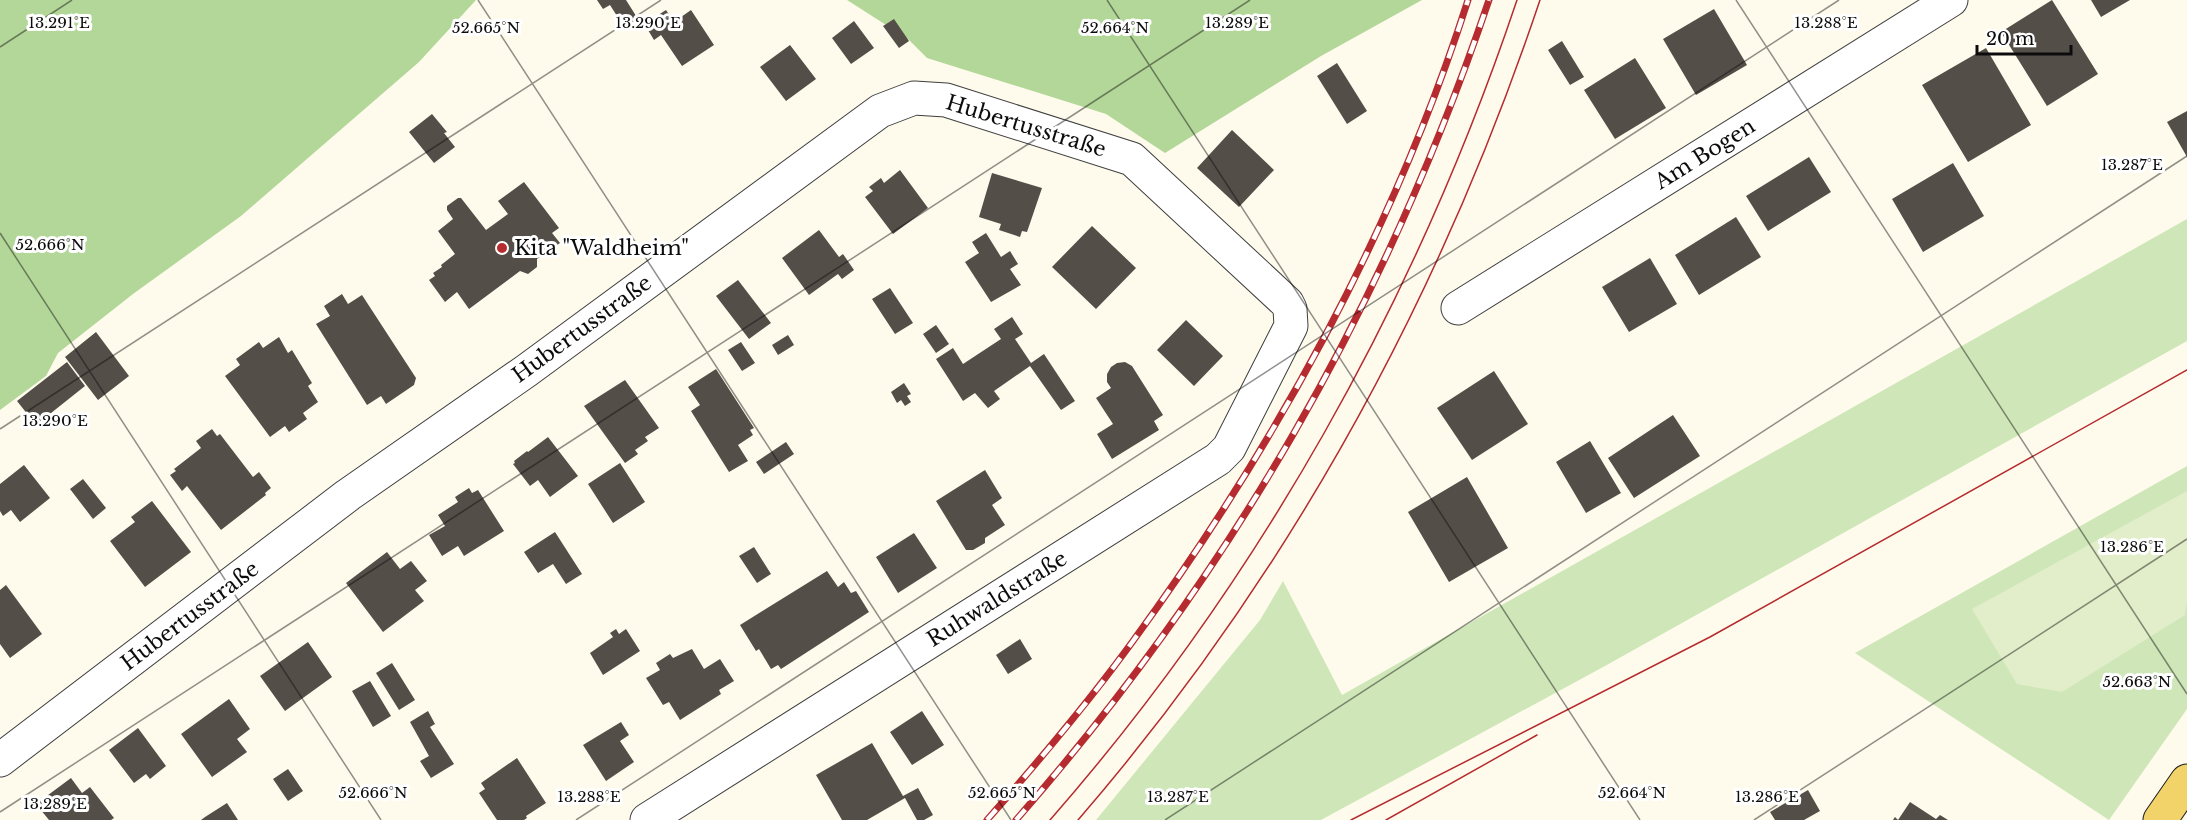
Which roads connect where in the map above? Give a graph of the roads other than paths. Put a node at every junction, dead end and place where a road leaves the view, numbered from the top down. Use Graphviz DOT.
graph roads {
  1 [pos="1952,0"];
  2 [pos="1458,308"];
  3 [pos="1291,326"];
  4 [pos="0,760"];
  5 [pos="2187,781"];
  6 [pos="647,820"];
  7 [pos="2160,820"];
  1 -- 2 [label="street, Am Bogen"];
  3 -- 4 [label="street, Hubertusstraße"];
  3 -- 6 [label="street, Ruhwaldstraße"];
  5 -- 7 [label="main road"];
}
